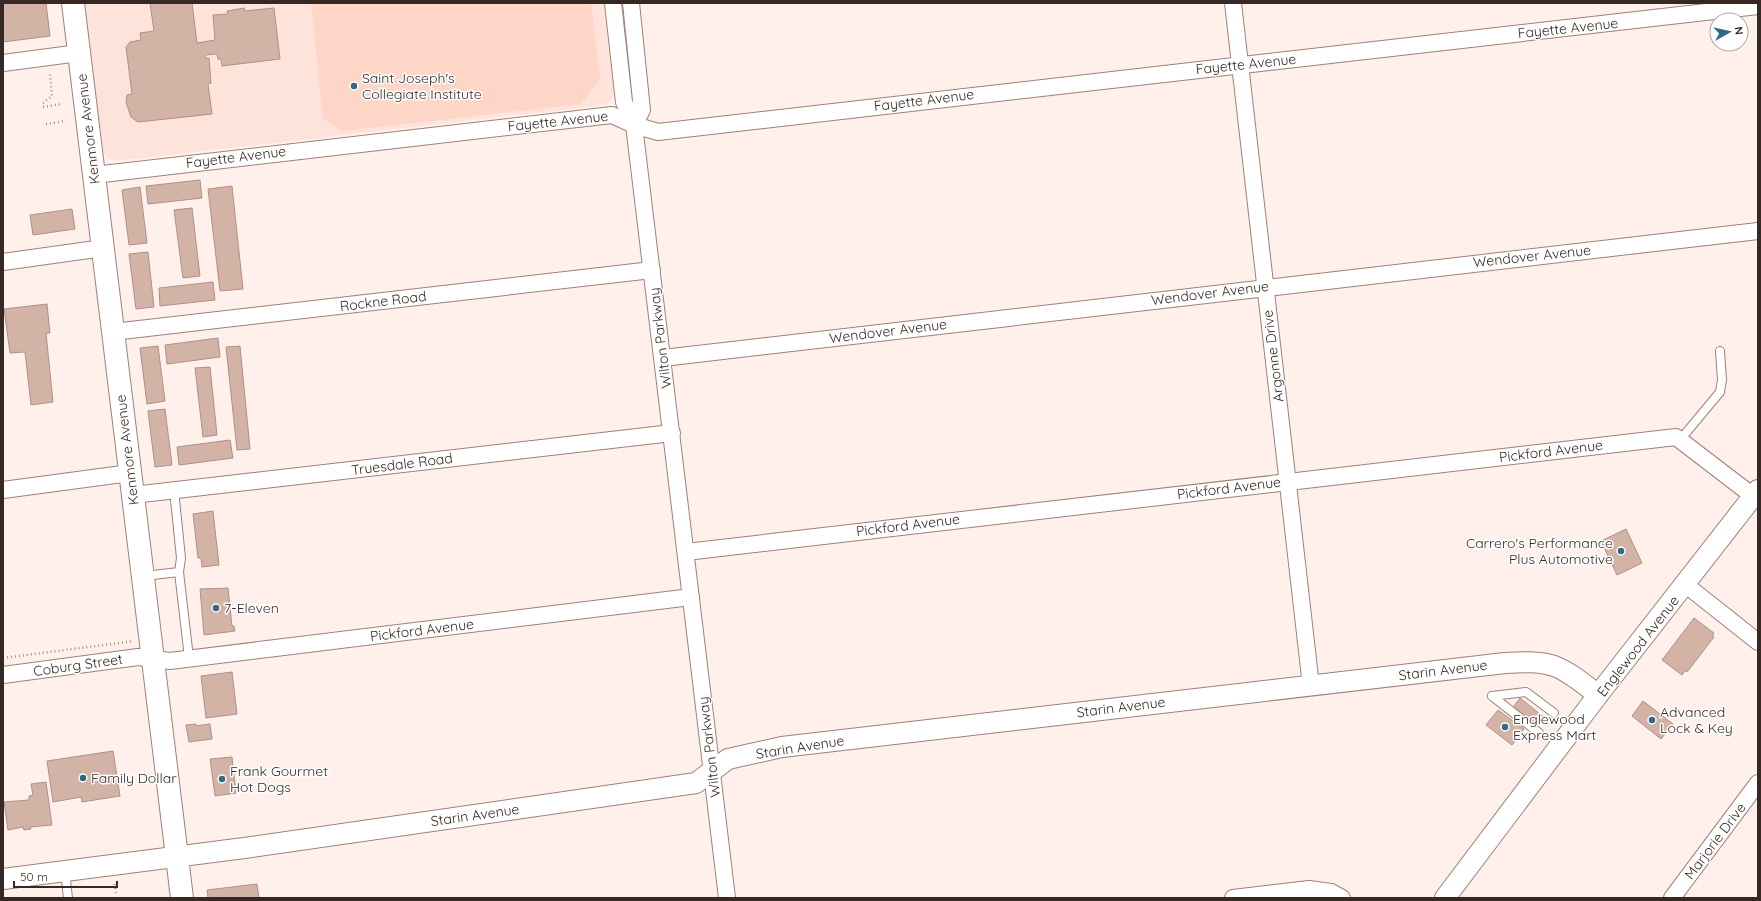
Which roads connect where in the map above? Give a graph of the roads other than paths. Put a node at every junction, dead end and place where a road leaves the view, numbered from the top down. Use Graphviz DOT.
graph roads {
  1 [pos="73,3"];
  2 [pos="613,3"];
  3 [pos="631,3"];
  4 [pos="1233,3"];
  5 [pos="1758,6"];
  6 [pos="79,53"];
  7 [pos="3,63"];
  8 [pos="1240,64"];
  9 [pos="634,125"];
  10 [pos="94,175"];
  11 [pos="1758,231"];
  12 [pos="103,248"];
  13 [pos="3,262"];
  14 [pos="652,270"];
  15 [pos="1265,287"];
  16 [pos="113,332"];
  17 [pos="1720,351"];
  18 [pos="663,358"];
  19 [pos="672,433"];
  20 [pos="1680,440"];
  21 [pos="130,472"];
  22 [pos="1288,481"];
  23 [pos="3,490"];
  24 [pos="174,490"];
  25 [pos="1756,493"];
  26 [pos="133,495"];
  27 [pos="686,552"];
  28 [pos="179,572"];
  29 [pos="143,576"];
  30 [pos="1686,585"];
  31 [pos="691,597"];
  32 [pos="1758,642"];
  33 [pos="189,658"];
  34 [pos="153,659"];
  35 [pos="3,675"];
  36 [pos="1311,686"];
  37 [pos="1598,695"];
  38 [pos="1554,713"];
  39 [pos="1539,733"];
  40 [pos="712,773"];
  41 [pos="1758,783"];
  42 [pos="177,856"];
  43 [pos="65,871"];
  44 [pos="3,879"];
  45 [pos="68,898"];
  46 [pos="182,898"];
  47 [pos="727,898"];
  48 [pos="1233,898"];
  49 [pos="1342,898"];
  50 [pos="1446,898"];
  51 [pos="1672,898"];
  1 -- 6 [label="main road, Kenmore Avenue"];
  2 -- 9 [label="street, Wilton Parkway"];
  3 -- 9 [label="street"];
  4 -- 8 [label="street, Argonne Drive"];
  5 -- 8 [label="street, Fayette Avenue"];
  6 -- 7 [label="street"];
  6 -- 10 [label="main road, Kenmore Avenue"];
  8 -- 9 [label="street, Fayette Avenue"];
  8 -- 15 [label="street, Argonne Drive"];
  9 -- 10 [label="street, Fayette Avenue"];
  9 -- 14 [label="street, Wilton Parkway"];
  10 -- 12 [label="main road, Kenmore Avenue"];
  11 -- 15 [label="street, Wendover Avenue"];
  12 -- 13 [label="street"];
  12 -- 16 [label="main road, Kenmore Avenue"];
  14 -- 16 [label="street, Rockne Road"];
  14 -- 18 [label="street, Wilton Parkway"];
  15 -- 18 [label="street, Wendover Avenue"];
  15 -- 22 [label="street, Argonne Drive"];
  16 -- 21 [label="main road, Kenmore Avenue"];
  17 -- 20 [label="lane"];
  18 -- 19 [label="street, Wilton Parkway"];
  19 -- 24 [label="street, Truesdale Road"];
  19 -- 27 [label="street, Wilton Parkway"];
  20 -- 22 [label="street, Pickford Avenue"];
  20 -- 25 [label="street"];
  21 -- 23 [label="street"];
  21 -- 26 [label="main road, Kenmore Avenue"];
  22 -- 27 [label="street, Pickford Avenue"];
  22 -- 36 [label="street, Argonne Drive"];
  24 -- 26 [label="street, Truesdale Road"];
  24 -- 28 [label="lane"];
  25 -- 30 [label="street, Englewood Avenue"];
  26 -- 29 [label="main road, Kenmore Avenue"];
  27 -- 31 [label="street, Wilton Parkway"];
  28 -- 29 [label="lane"];
  28 -- 33 [label="lane"];
  29 -- 34 [label="main road, Kenmore Avenue"];
  30 -- 32 [label="street"];
  30 -- 37 [label="street, Englewood Avenue"];
  31 -- 33 [label="street, Pickford Avenue"];
  31 -- 40 [label="street, Wilton Parkway"];
  33 -- 34 [label="street, Pickford Avenue"];
  34 -- 35 [label="street, Coburg Street"];
  34 -- 42 [label="main road, Kenmore Avenue"];
  36 -- 37 [label="street, Starin Avenue"];
  36 -- 40 [label="street, Starin Avenue"];
  37 -- 50 [label="street, Englewood Avenue"];
  38 -- 39 [label="lane"];
  40 -- 42 [label="street, Starin Avenue"];
  40 -- 47 [label="street, Wilton Parkway"];
  41 -- 51 [label="street, Marjorie Drive"];
  42 -- 43 [label="street, Starin Avenue"];
  42 -- 46 [label="main road, Kenmore Avenue"];
  43 -- 44 [label="street, Starin Avenue"];
  43 -- 45 [label="lane"];
  48 -- 49 [label="street"];
}
